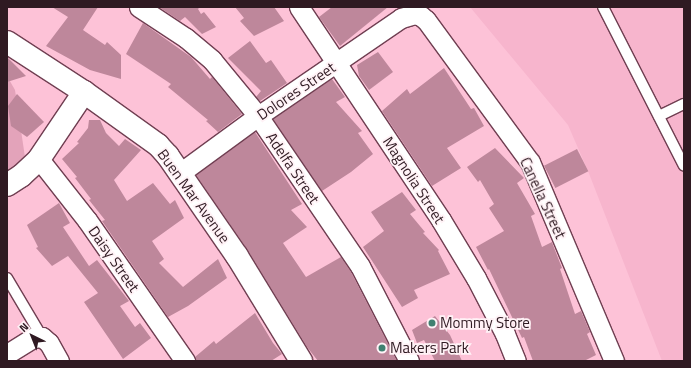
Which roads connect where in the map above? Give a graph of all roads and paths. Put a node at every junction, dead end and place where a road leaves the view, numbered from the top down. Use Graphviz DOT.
graph roads {
  1 [pos="139,7"];
  2 [pos="299,7"];
  3 [pos="604,7"];
  4 [pos="415,14"];
  5 [pos="7,42"];
  6 [pos="337,64"];
  7 [pos="84,92"];
  8 [pos="684,104"];
  9 [pos="258,116"];
  10 [pos="659,116"];
  11 [pos="40,159"];
  12 [pos="684,166"];
  13 [pos="180,173"];
  14 [pos="7,185"];
  15 [pos="7,278"];
  16 [pos="42,337"];
  17 [pos="7,354"];
  18 [pos="59,361"];
  19 [pos="185,361"];
  20 [pos="301,361"];
  21 [pos="409,361"];
  22 [pos="516,361"];
  23 [pos="614,361"];
  1 -- 9 [label="street, Adelfa Street"];
  2 -- 6 [label="street, Magnolia Street"];
  3 -- 10 [label="lane"];
  4 -- 6 [label="street, Dolores Street"];
  4 -- 23 [label="street, Canella Street"];
  5 -- 7 [label="street, Buen Mar Avenue"];
  6 -- 9 [label="street, Dolores Street"];
  6 -- 22 [label="street, Magnolia Street"];
  7 -- 11 [label="street"];
  7 -- 13 [label="street, Buen Mar Avenue"];
  8 -- 10 [label="lane"];
  9 -- 13 [label="street, Dolores Street"];
  9 -- 21 [label="street, Adelfa Street"];
  10 -- 12 [label="lane"];
  11 -- 14 [label="street"];
  11 -- 19 [label="street, Daisy Street"];
  13 -- 20 [label="street, Buen Mar Avenue"];
  15 -- 16 [label="lane"];
  16 -- 17 [label="street"];
  16 -- 18 [label="street"];
}
